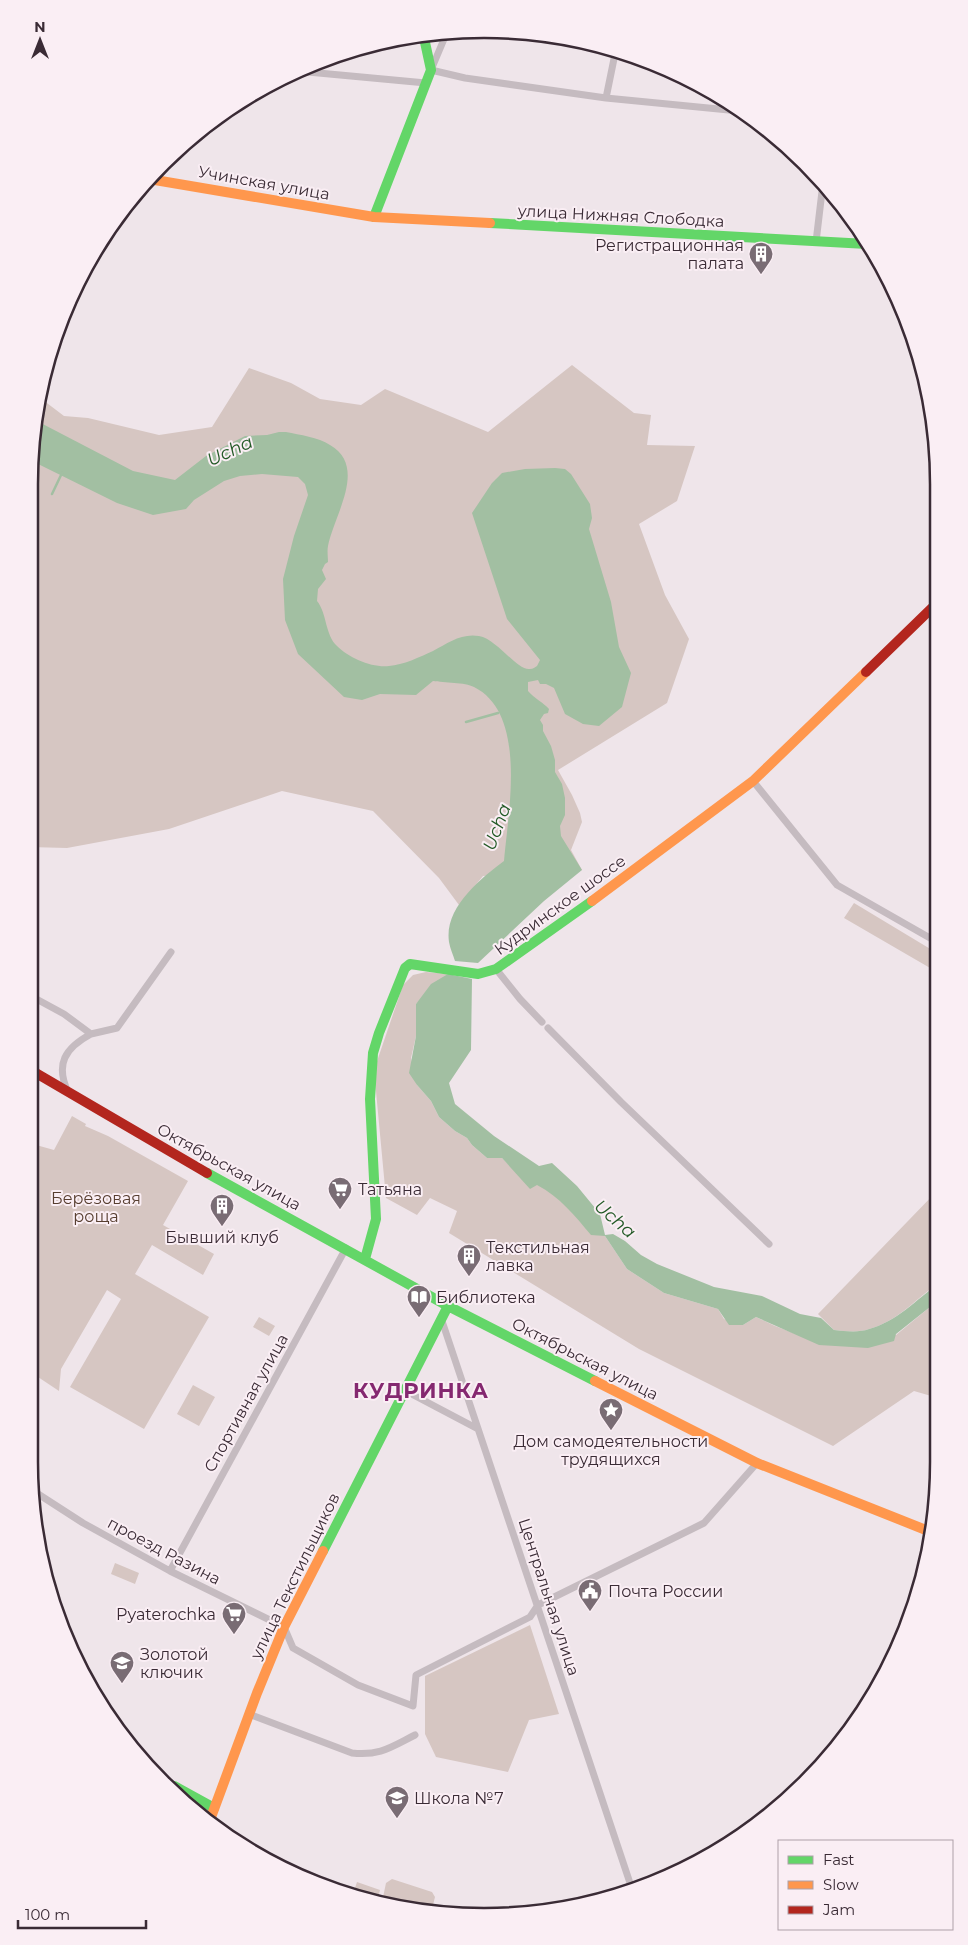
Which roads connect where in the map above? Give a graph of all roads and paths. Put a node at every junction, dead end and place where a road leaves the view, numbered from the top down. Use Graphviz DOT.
graph roads {
  1 [pos="444,39"];
  2 [pos="425,41"];
  3 [pos="615,57"];
  4 [pos="431,70"];
  5 [pos="311,72"];
  6 [pos="426,83"];
  7 [pos="606,98"];
  8 [pos="727,110"];
  9 [pos="157,180"];
  10 [pos="822,192"];
  11 [pos="374,217"];
  12 [pos="816,242"];
  13 [pos="860,244"];
  14 [pos="930,610"];
  15 [pos="752,781"];
  16 [pos="930,938"];
  17 [pos="171,952"];
  18 [pos="496,969"];
  19 [pos="38,1001"];
  20 [pos="542,1022"];
  21 [pos="548,1028"];
  22 [pos="90,1034"];
  23 [pos="38,1075"];
  24 [pos="69,1094"];
  25 [pos="768,1244"];
  26 [pos="346,1248"];
  27 [pos="365,1259"];
  28 [pos="448,1306"];
  29 [pos="441,1318"];
  30 [pos="404,1390"];
  31 [pos="478,1429"];
  32 [pos="757,1464"];
  33 [pos="39,1495"];
  34 [pos="925,1529"];
  35 [pos="170,1571"];
  36 [pos="538,1605"];
  37 [pos="284,1627"];
  38 [pos="249,1714"];
  39 [pos="415,1736"];
  40 [pos="184,1791"];
  41 [pos="214,1808"];
  42 [pos="212,1815"];
  43 [pos="630,1883"];
  1 -- 4 [label="street"];
  2 -- 4 [label="street"];
  3 -- 7 [label="street"];
  4 -- 6 [label="street"];
  4 -- 7 [label="street"];
  5 -- 6 [label="street"];
  6 -- 11 [label="street"];
  7 -- 8 [label="street"];
  9 -- 11 [label="street, Учинская улица"];
  10 -- 12 [label="street"];
  11 -- 12 [label="street, улица Нижняя Слободка"];
  12 -- 13 [label="street, улица Нижняя Слободка"];
  14 -- 15 [label="street, Кудринское шоссе"];
  15 -- 16 [label="street"];
  15 -- 18 [label="street, Кудринское шоссе"];
  17 -- 22 [label="street"];
  18 -- 20 [label="street"];
  18 -- 27 [label="street, Кудринское шоссе"];
  19 -- 22 [label="street"];
  21 -- 25 [label="street"];
  22 -- 24 [label="street"];
  23 -- 24 [label="street, Октябрьская улица"];
  24 -- 26 [label="street, Октябрьская улица"];
  26 -- 27 [label="street, Октябрьская улица"];
  26 -- 35 [label="street, Спортивная улица"];
  27 -- 28 [label="street, Октябрьская улица"];
  28 -- 29 [label="street, улица Текстильщиков"];
  28 -- 32 [label="street, Октябрьская улица"];
  29 -- 30 [label="street, улица Текстильщиков"];
  29 -- 31 [label="street, Центральная улица"];
  30 -- 31 [label="street"];
  30 -- 37 [label="street, улица Текстильщиков"];
  31 -- 36 [label="street, Центральная улица"];
  32 -- 34 [label="street, Октябрьская улица"];
  32 -- 36 [label="street"];
  33 -- 35 [label="street, проезд Разина"];
  35 -- 37 [label="street, проезд Разина"];
  36 -- 37 [label="street"];
  36 -- 43 [label="street, Центральная улица"];
  37 -- 38 [label="street, улица Текстильщиков"];
  38 -- 39 [label="street"];
  38 -- 41 [label="street, улица Текстильщиков"];
  40 -- 41 [label="street"];
  41 -- 42 [label="street, улица Текстильщиков"];
}
